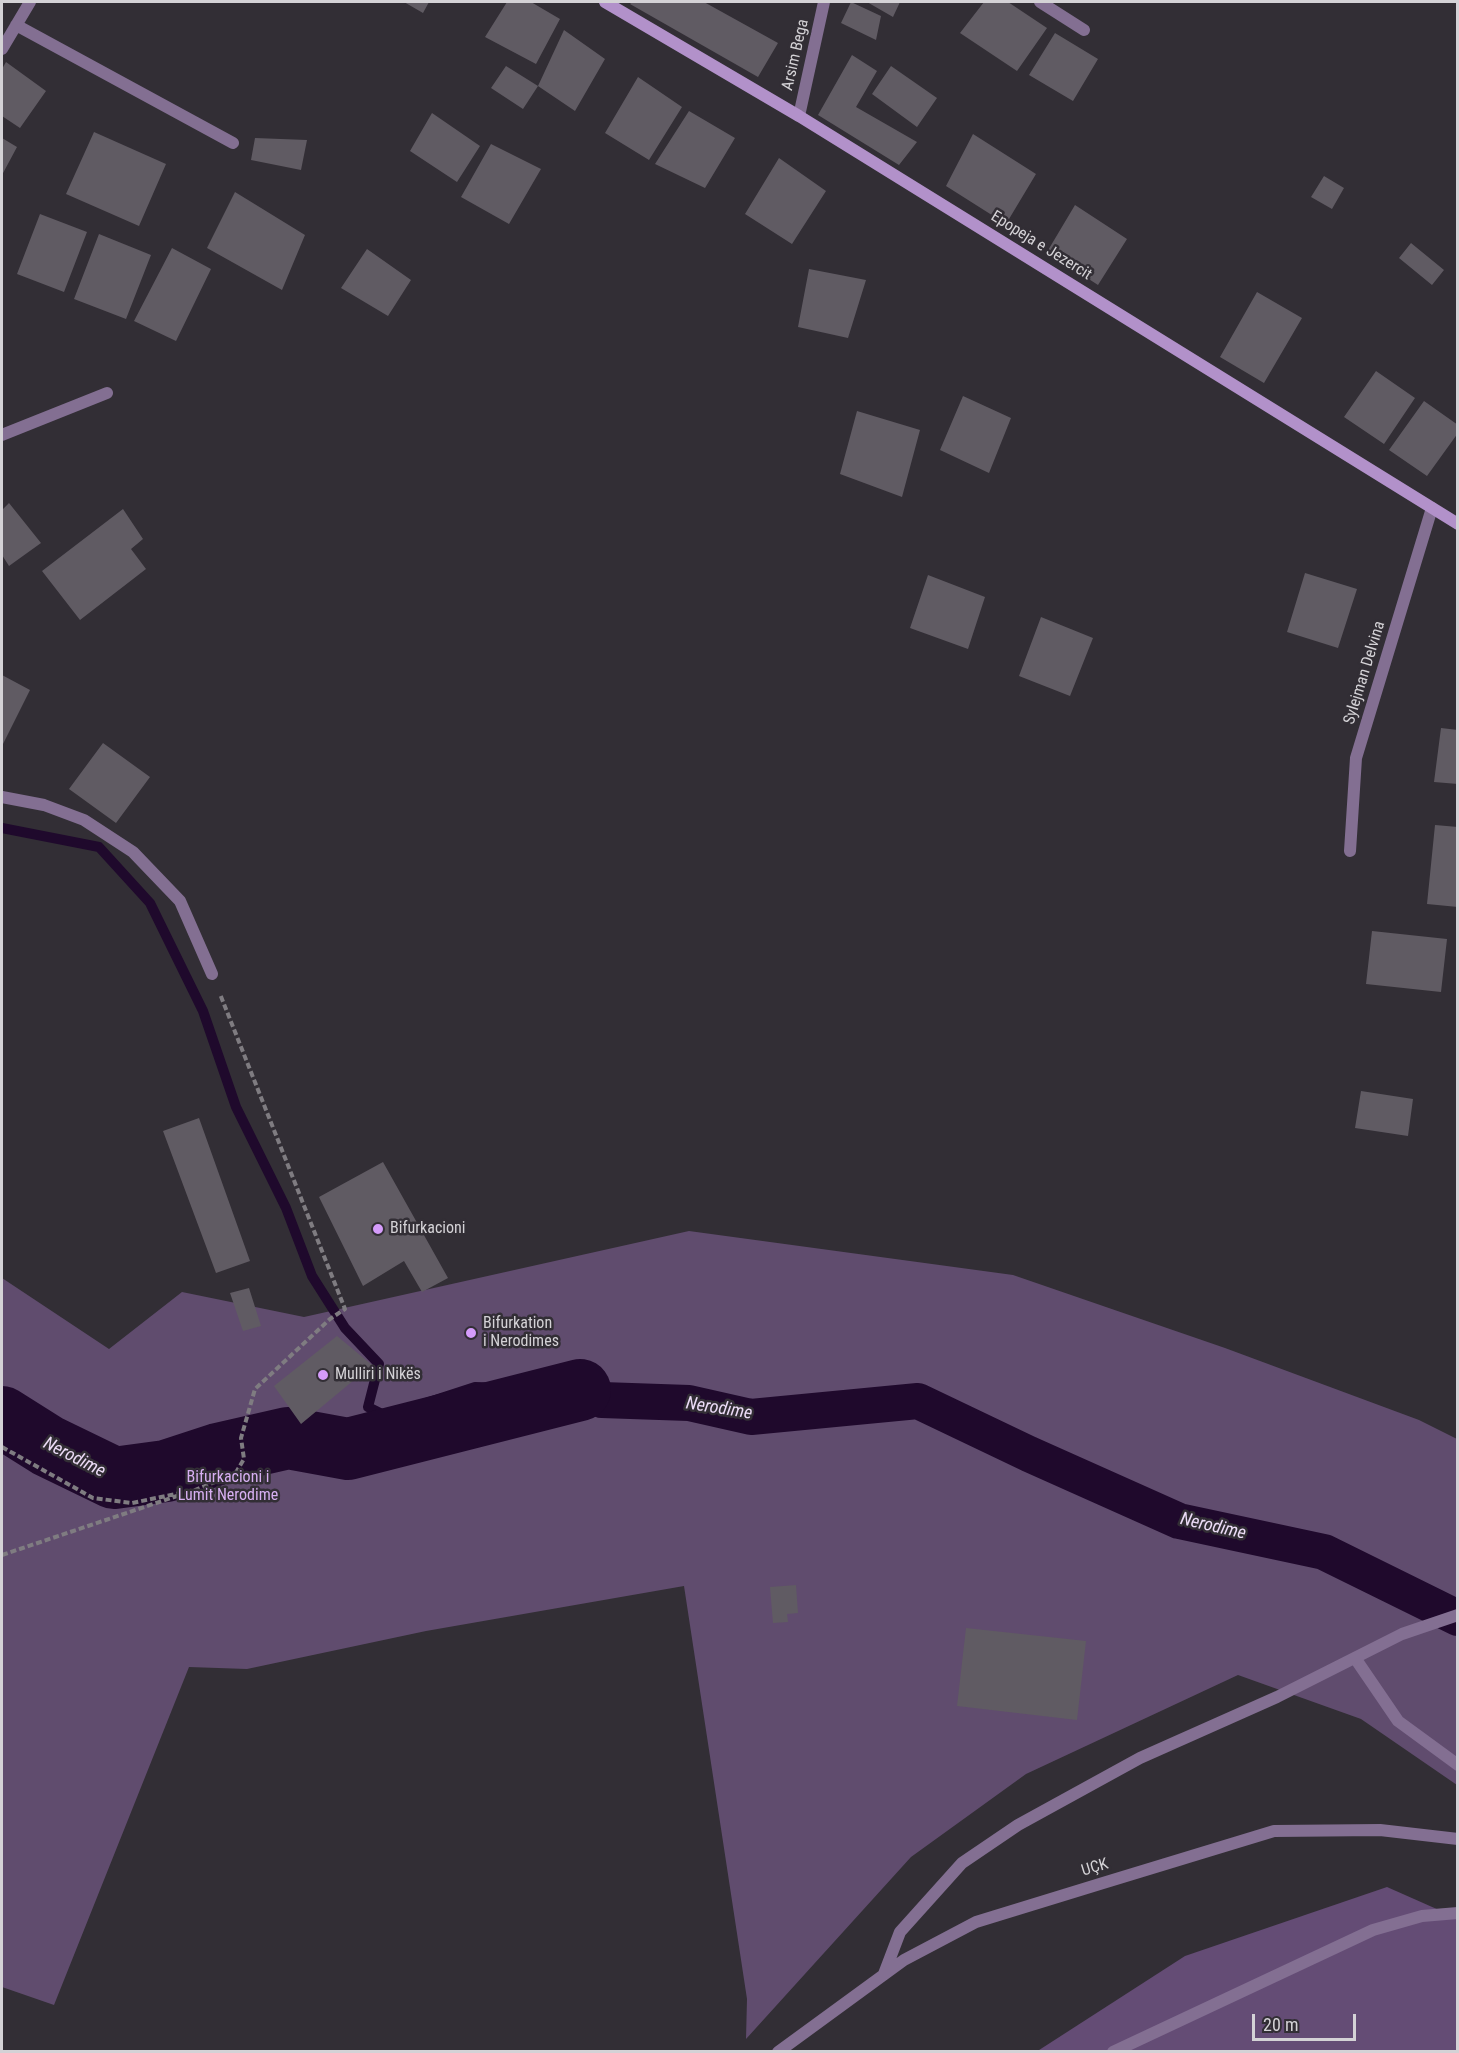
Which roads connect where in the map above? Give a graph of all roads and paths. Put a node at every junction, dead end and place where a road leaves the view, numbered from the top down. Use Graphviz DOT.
graph roads {
  1 [pos="30,2"];
  2 [pos="605,2"];
  3 [pos="824,2"];
  4 [pos="1040,2"];
  5 [pos="16,25"];
  6 [pos="1084,30"];
  7 [pos="2,49"];
  8 [pos="799,116"];
  9 [pos="233,143"];
  10 [pos="107,393"];
  11 [pos="2,435"];
  12 [pos="1432,508"];
  13 [pos="1458,524"];
  14 [pos="2,797"];
  15 [pos="1350,851"];
  16 [pos="212,974"];
  17 [pos="2,1447"];
  18 [pos="195,1490"];
  19 [pos="2,1555"];
  20 [pos="1458,1615"];
  21 [pos="1355,1658"];
  22 [pos="1458,1765"];
  23 [pos="1458,1839"];
  24 [pos="1458,1913"];
  25 [pos="883,1975"];
  26 [pos="778,2052"];
  27 [pos="1113,2052"];
  1 -- 5 [label="street"];
  2 -- 8 [label="main road, Epopeja e Jezercit"];
  3 -- 8 [label="street, Arsim Bega"];
  4 -- 6 [label="street"];
  5 -- 7 [label="street"];
  5 -- 9 [label="street"];
  8 -- 12 [label="main road, Epopeja e Jezercit"];
  10 -- 11 [label="street"];
  12 -- 13 [label="main road, Epopeja e Jezercit"];
  12 -- 15 [label="street, Sylejman Delvina"];
  14 -- 16 [label="street"];
  16 -- 18 [label="path"];
  17 -- 18 [label="path"];
  18 -- 19 [label="path"];
  20 -- 21 [label="street"];
  21 -- 22 [label="street"];
  21 -- 25 [label="street"];
  23 -- 25 [label="street, UÇK"];
  24 -- 27 [label="street"];
  25 -- 26 [label="street, UÇK"];
}
